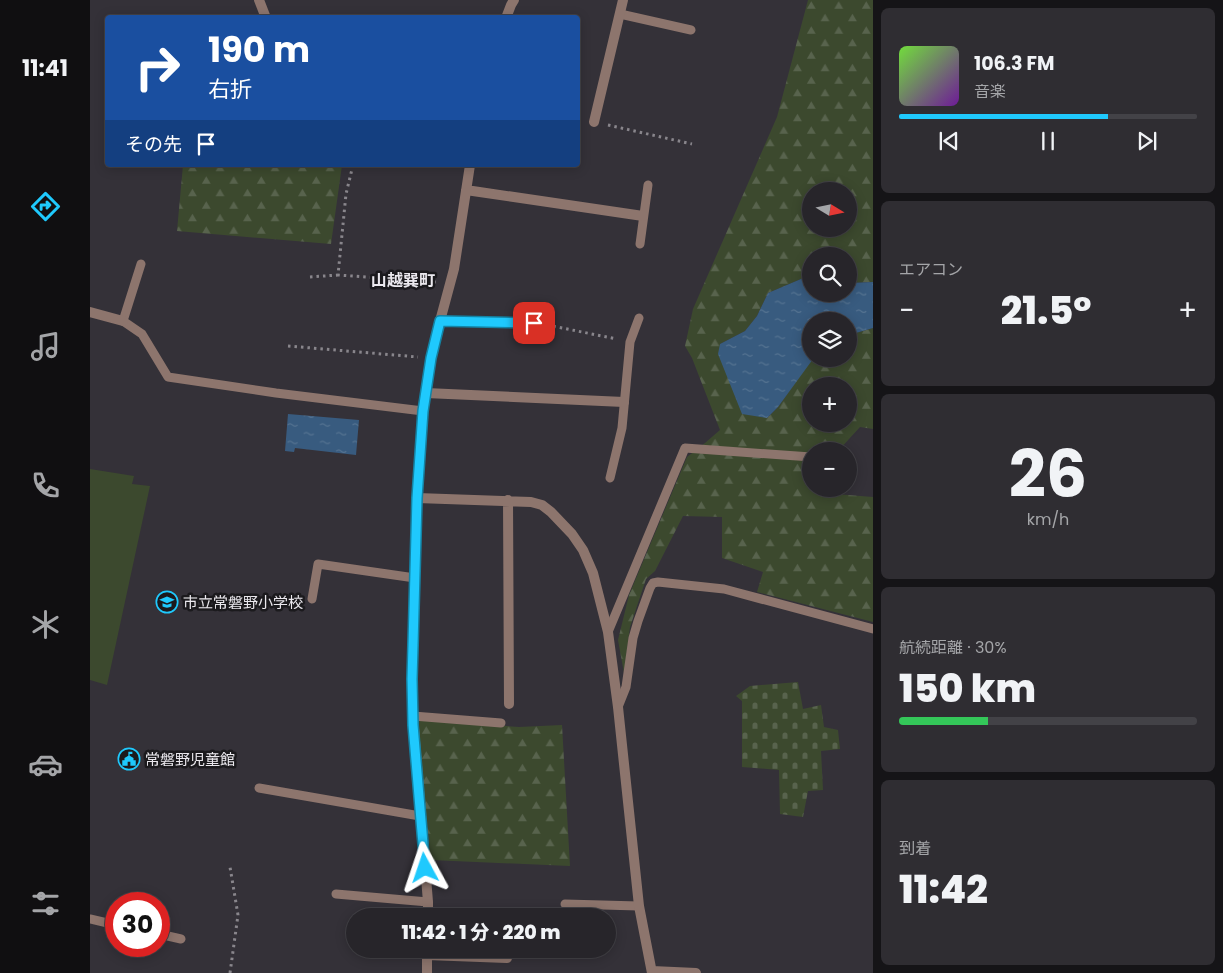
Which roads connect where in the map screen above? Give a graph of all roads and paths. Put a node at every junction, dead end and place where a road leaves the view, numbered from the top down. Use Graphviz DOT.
graph roads {
  1 [pos="260,0"];
  2 [pos="514,0"];
  3 [pos="623,0"];
  4 [pos="620,14"];
  5 [pos="265,15"];
  6 [pos="507,15"];
  7 [pos="692,30"];
  8 [pos="594,122"];
  9 [pos="692,144"];
  10 [pos="352,167"];
  11 [pos="470,167"];
  12 [pos="648,185"];
  13 [pos="466,190"];
  14 [pos="643,216"];
  15 [pos="640,244"];
  16 [pos="141,264"];
  17 [pos="338,276"];
  18 [pos="310,277"];
  19 [pos="450,283"];
  20 [pos="90,312"];
  21 [pos="639,318"];
  22 [pos="123,321"];
  23 [pos="440,321"];
  24 [pos="534,323"];
  25 [pos="630,342"];
  26 [pos="288,346"];
  27 [pos="431,358"];
  28 [pos="426,393"];
  29 [pos="624,402"];
  30 [pos="423,411"];
  31 [pos="802,456"];
  32 [pos="610,478"];
  33 [pos="417,498"];
  34 [pos="508,500"];
  35 [pos="415,578"];
  36 [pos="312,599"];
  37 [pos="873,629"];
  38 [pos="608,632"];
  39 [pos="509,704"];
  40 [pos="618,707"];
  41 [pos="413,716"];
  42 [pos="501,723"];
  43 [pos="260,788"];
  44 [pos="420,816"];
  45 [pos="230,867"];
  46 [pos="336,894"];
  47 [pos="428,902"];
  48 [pos="565,904"];
  49 [pos="639,906"];
  50 [pos="428,908"];
  51 [pos="90,919"];
  52 [pos="105,922"];
  53 [pos="170,936"];
  54 [pos="181,939"];
  55 [pos="427,958"];
  56 [pos="652,972"];
  57 [pos="230,973"];
  58 [pos="427,973"];
  59 [pos="696,973"];
  1 -- 5 [label="street"];
  2 -- 6 [label="street"];
  3 -- 4 [label="street"];
  4 -- 7 [label="lane"];
  4 -- 8 [label="street"];
  8 -- 9 [label="path"];
  10 -- 17 [label="path"];
  11 -- 13 [label="street"];
  12 -- 14 [label="lane"];
  13 -- 14 [label="street"];
  13 -- 19 [label="street"];
  14 -- 15 [label="lane"];
  16 -- 22 [label="lane"];
  17 -- 18 [label="path"];
  17 -- 19 [label="path"];
  19 -- 23 [label="street"];
  20 -- 22 [label="street"];
  21 -- 25 [label="lane"];
  22 -- 30 [label="lane"];
  23 -- 24 [label="lane"];
  23 -- 27 [label="street"];
  24 -- 25 [label="path"];
  25 -- 29 [label="lane"];
  26 -- 27 [label="path"];
  27 -- 28 [label="street"];
  28 -- 29 [label="street"];
  28 -- 30 [label="street"];
  29 -- 32 [label="lane"];
  30 -- 33 [label="street"];
  31 -- 38 [label="lane"];
  33 -- 34 [label="street"];
  33 -- 35 [label="street"];
  34 -- 38 [label="street"];
  34 -- 39 [label="street"];
  35 -- 36 [label="lane"];
  35 -- 41 [label="street"];
  37 -- 40 [label="lane"];
  38 -- 40 [label="street"];
  40 -- 49 [label="street"];
  41 -- 42 [label="lane"];
  41 -- 44 [label="street"];
  43 -- 44 [label="lane"];
  44 -- 47 [label="street"];
  45 -- 57 [label="path"];
  46 -- 47 [label="lane"];
  47 -- 50 [label="street"];
  48 -- 49 [label="lane"];
  49 -- 56 [label="street"];
  51 -- 52 [label="lane"];
  53 -- 54 [label="lane"];
  55 -- 58 [label="street"];
  56 -- 59 [label="street"];
}
